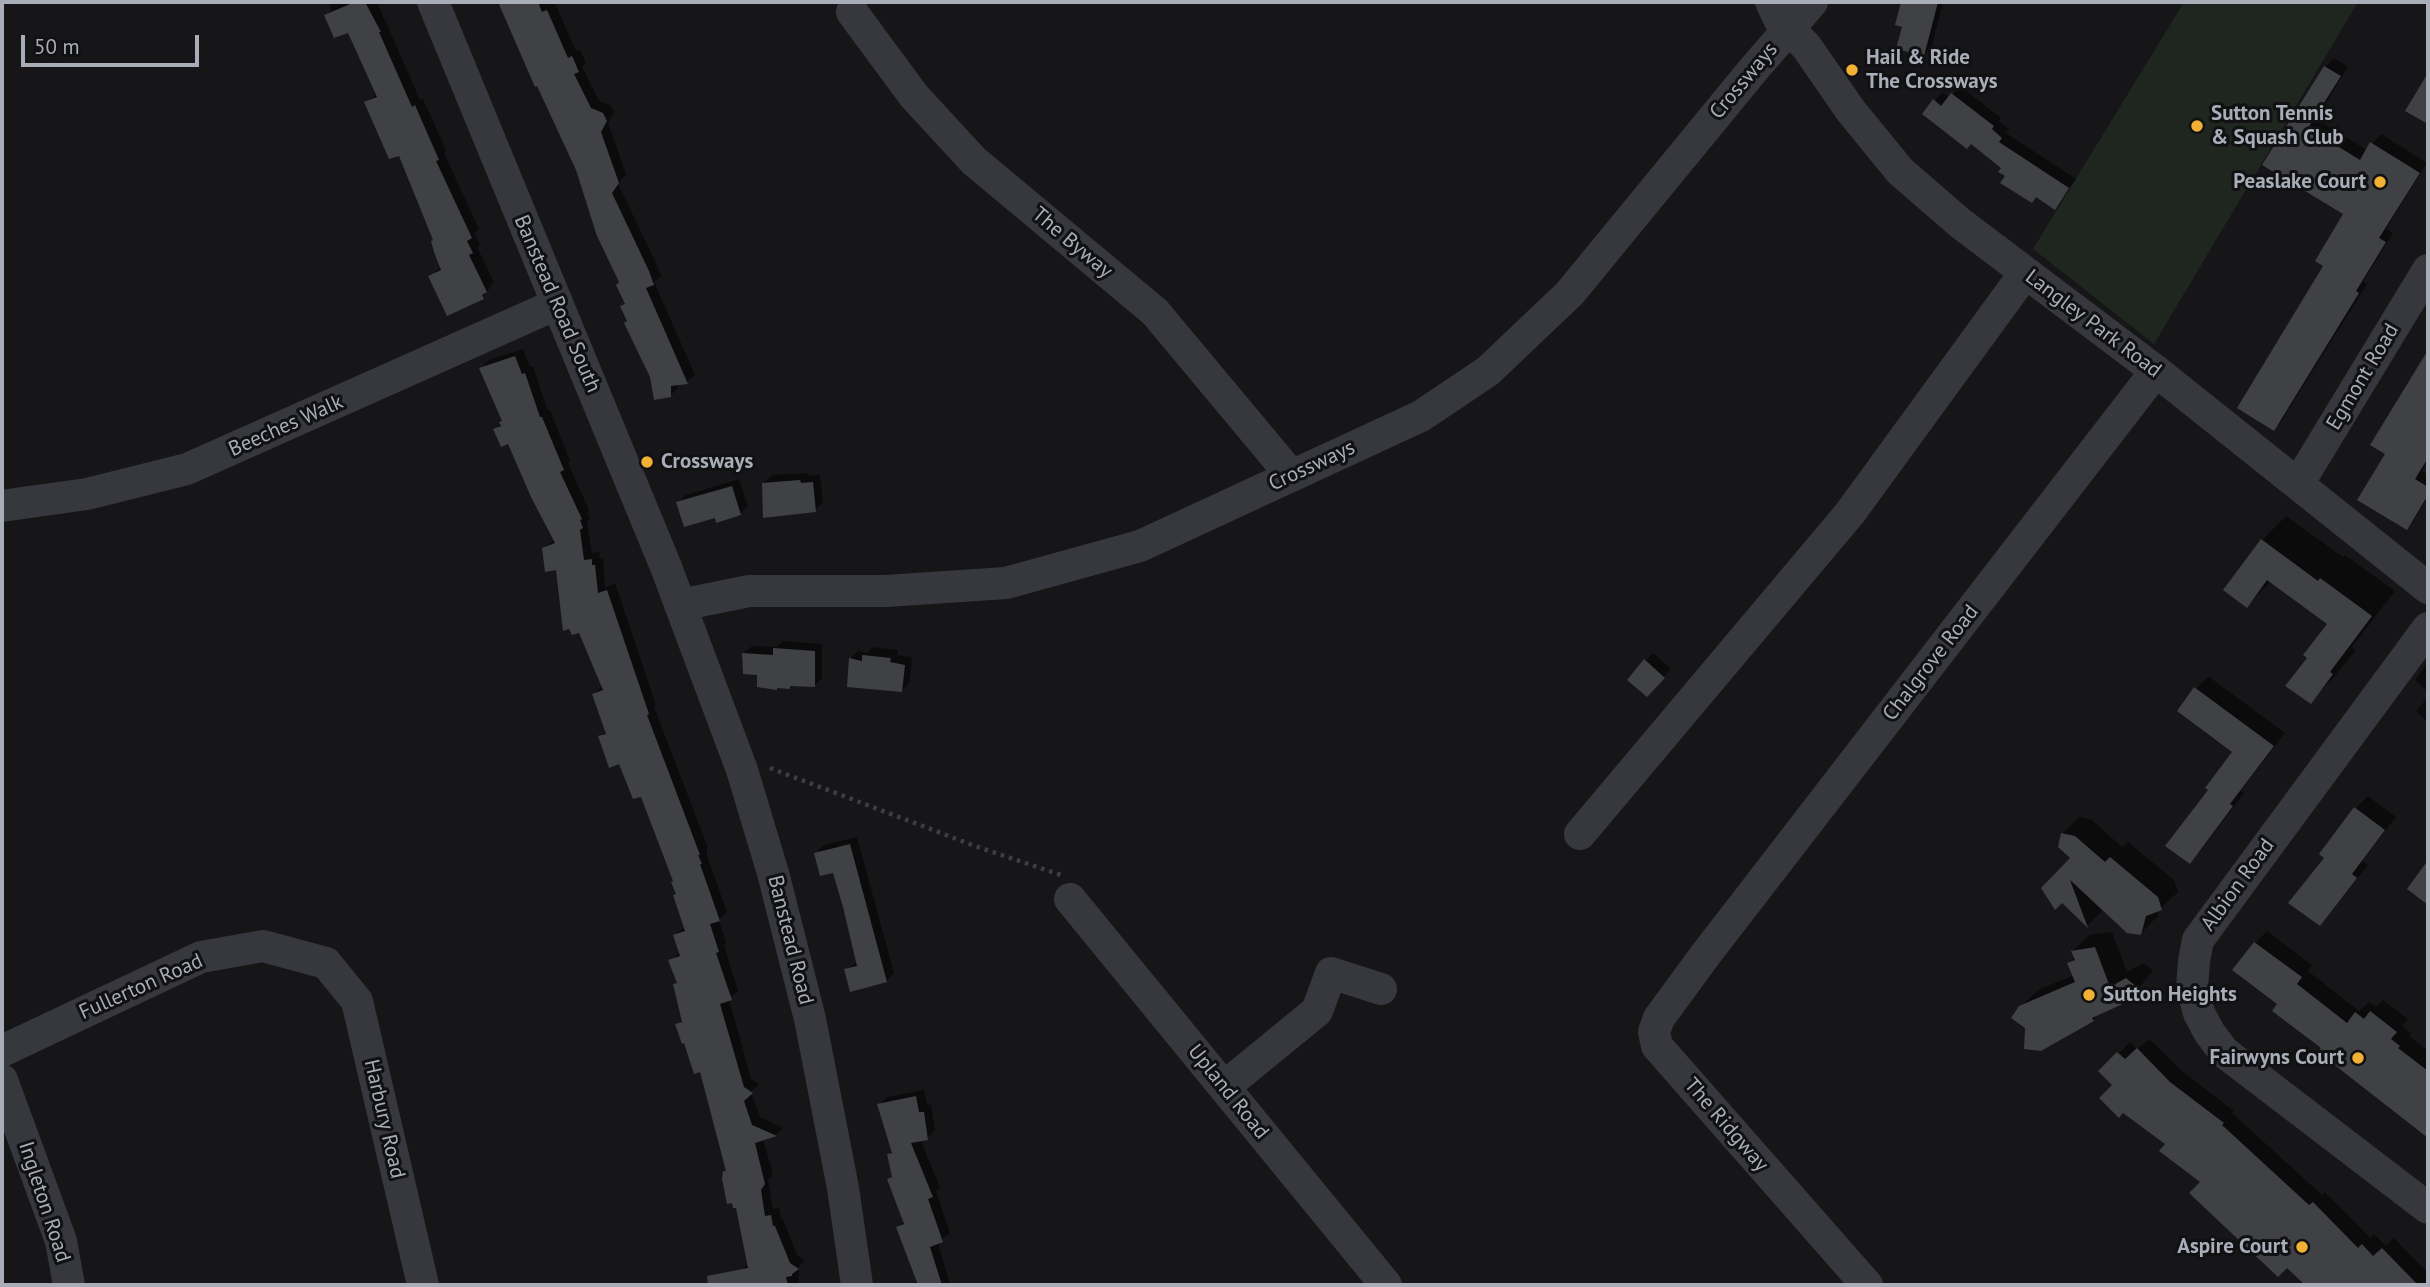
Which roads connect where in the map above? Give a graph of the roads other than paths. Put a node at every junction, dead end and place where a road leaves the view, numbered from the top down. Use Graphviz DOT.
graph roads {
  1 [pos="433,2"];
  2 [pos="1771,2"];
  3 [pos="1812,2"];
  4 [pos="852,12"];
  5 [pos="1789,29"];
  6 [pos="2428,270"];
  7 [pos="2025,273"];
  8 [pos="557,304"];
  9 [pos="2156,371"];
  10 [pos="1291,475"];
  11 [pos="2298,484"];
  12 [pos="2,506"];
  13 [pos="2428,587"];
  14 [pos="680,605"];
  15 [pos="2428,628"];
  16 [pos="1580,834"];
  17 [pos="1070,899"];
  18 [pos="1706,954"];
  19 [pos="326,963"];
  20 [pos="1381,989"];
  21 [pos="2,1051"];
  22 [pos="2,1080"];
  23 [pos="1224,1087"];
  24 [pos="2428,1208"];
  25 [pos="69,1285"];
  26 [pos="423,1285"];
  27 [pos="857,1285"];
  28 [pos="1386,1285"];
  29 [pos="1867,1285"];
  1 -- 8 [label="street, Banstead Road South"];
  2 -- 5 [label="street, Crossways"];
  3 -- 5 [label="street, Crossways"];
  4 -- 10 [label="street, The Byway"];
  5 -- 7 [label="street, Langley Park Road"];
  5 -- 10 [label="street, Crossways"];
  6 -- 11 [label="street, Egmont Road"];
  7 -- 9 [label="street, Langley Park Road"];
  7 -- 16 [label="street"];
  8 -- 12 [label="street, Beeches Walk"];
  8 -- 14 [label="street, Banstead Road South"];
  9 -- 11 [label="street, Langley Park Road"];
  9 -- 18 [label="street, Chalgrove Road"];
  10 -- 14 [label="street, Crossways"];
  11 -- 13 [label="street, Langley Park Road"];
  14 -- 27 [label="street, Banstead Road"];
  15 -- 24 [label="street, Albion Road"];
  17 -- 23 [label="street, Upland Road"];
  18 -- 29 [label="street, The Ridgway"];
  19 -- 21 [label="street, Fullerton Road"];
  19 -- 26 [label="street, Harbury Road"];
  20 -- 23 [label="street"];
  22 -- 25 [label="street, Ingleton Road"];
  23 -- 28 [label="street, Upland Road"];
}
